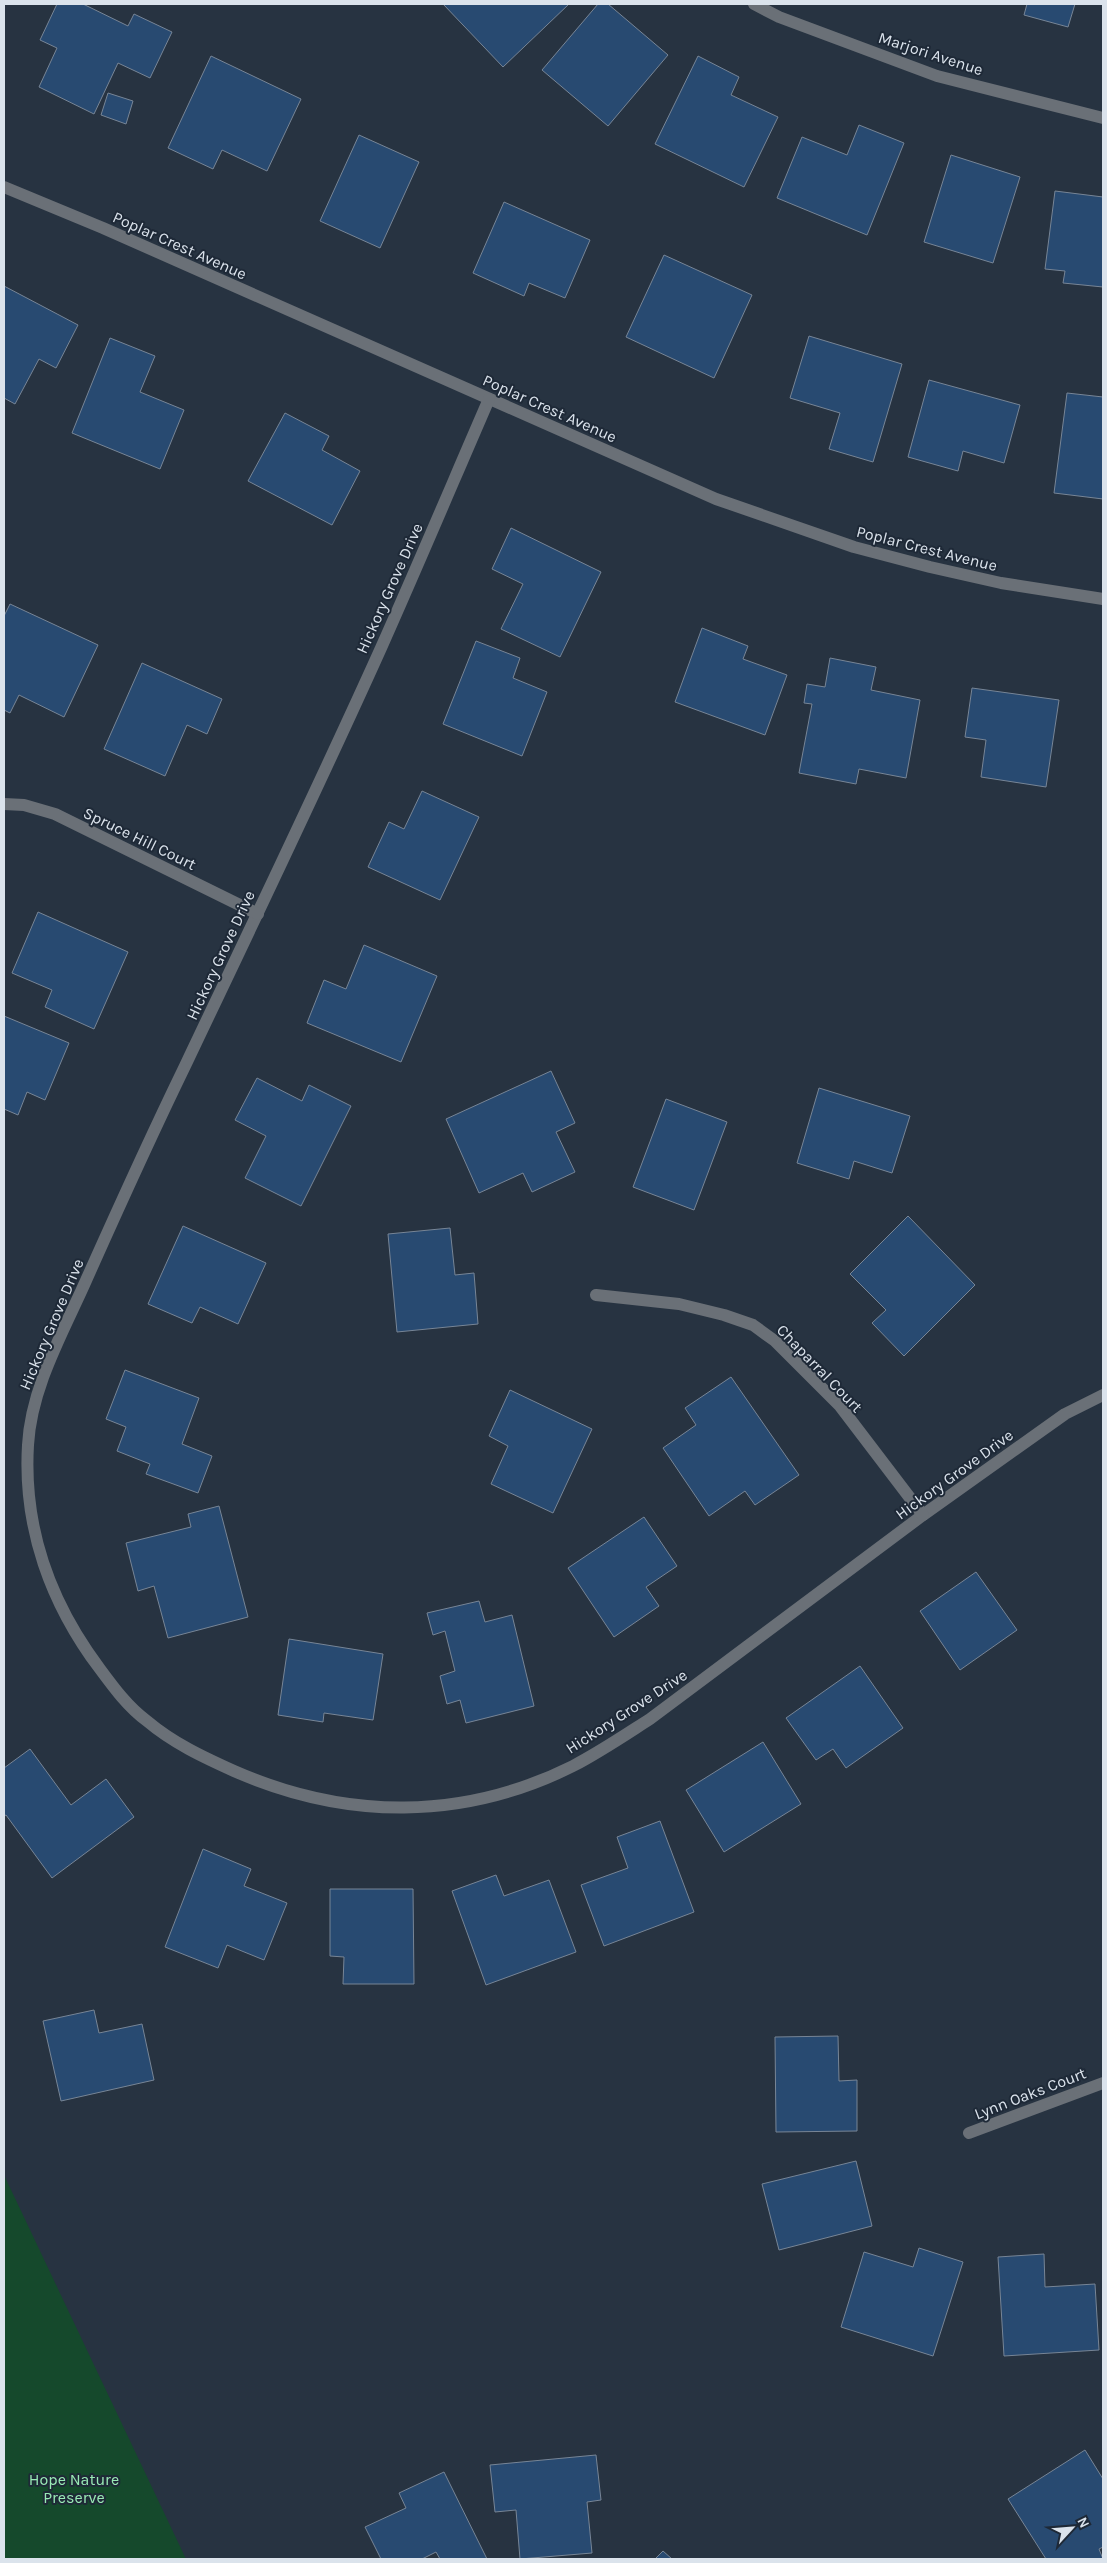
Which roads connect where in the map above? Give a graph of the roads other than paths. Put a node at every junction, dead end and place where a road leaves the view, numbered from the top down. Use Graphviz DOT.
graph roads {
  1 [pos="754,4"];
  2 [pos="1103,118"];
  3 [pos="4,188"];
  4 [pos="489,399"];
  5 [pos="1103,599"];
  6 [pos="4,804"];
  7 [pos="258,914"];
  8 [pos="596,1295"];
  9 [pos="1103,1395"];
  10 [pos="924,1515"];
  11 [pos="1103,2082"];
  12 [pos="969,2133"];
  1 -- 2 [label="street, Marjori Avenue"];
  3 -- 4 [label="street, Poplar Crest Avenue"];
  4 -- 5 [label="street, Poplar Crest Avenue"];
  4 -- 7 [label="street, Hickory Grove Drive"];
  6 -- 7 [label="street, Spruce Hill Court"];
  7 -- 10 [label="street, Hickory Grove Drive"];
  8 -- 10 [label="street, Chaparral Court"];
  9 -- 10 [label="street, Hickory Grove Drive"];
  11 -- 12 [label="street, Lynn Oaks Court"];
}
